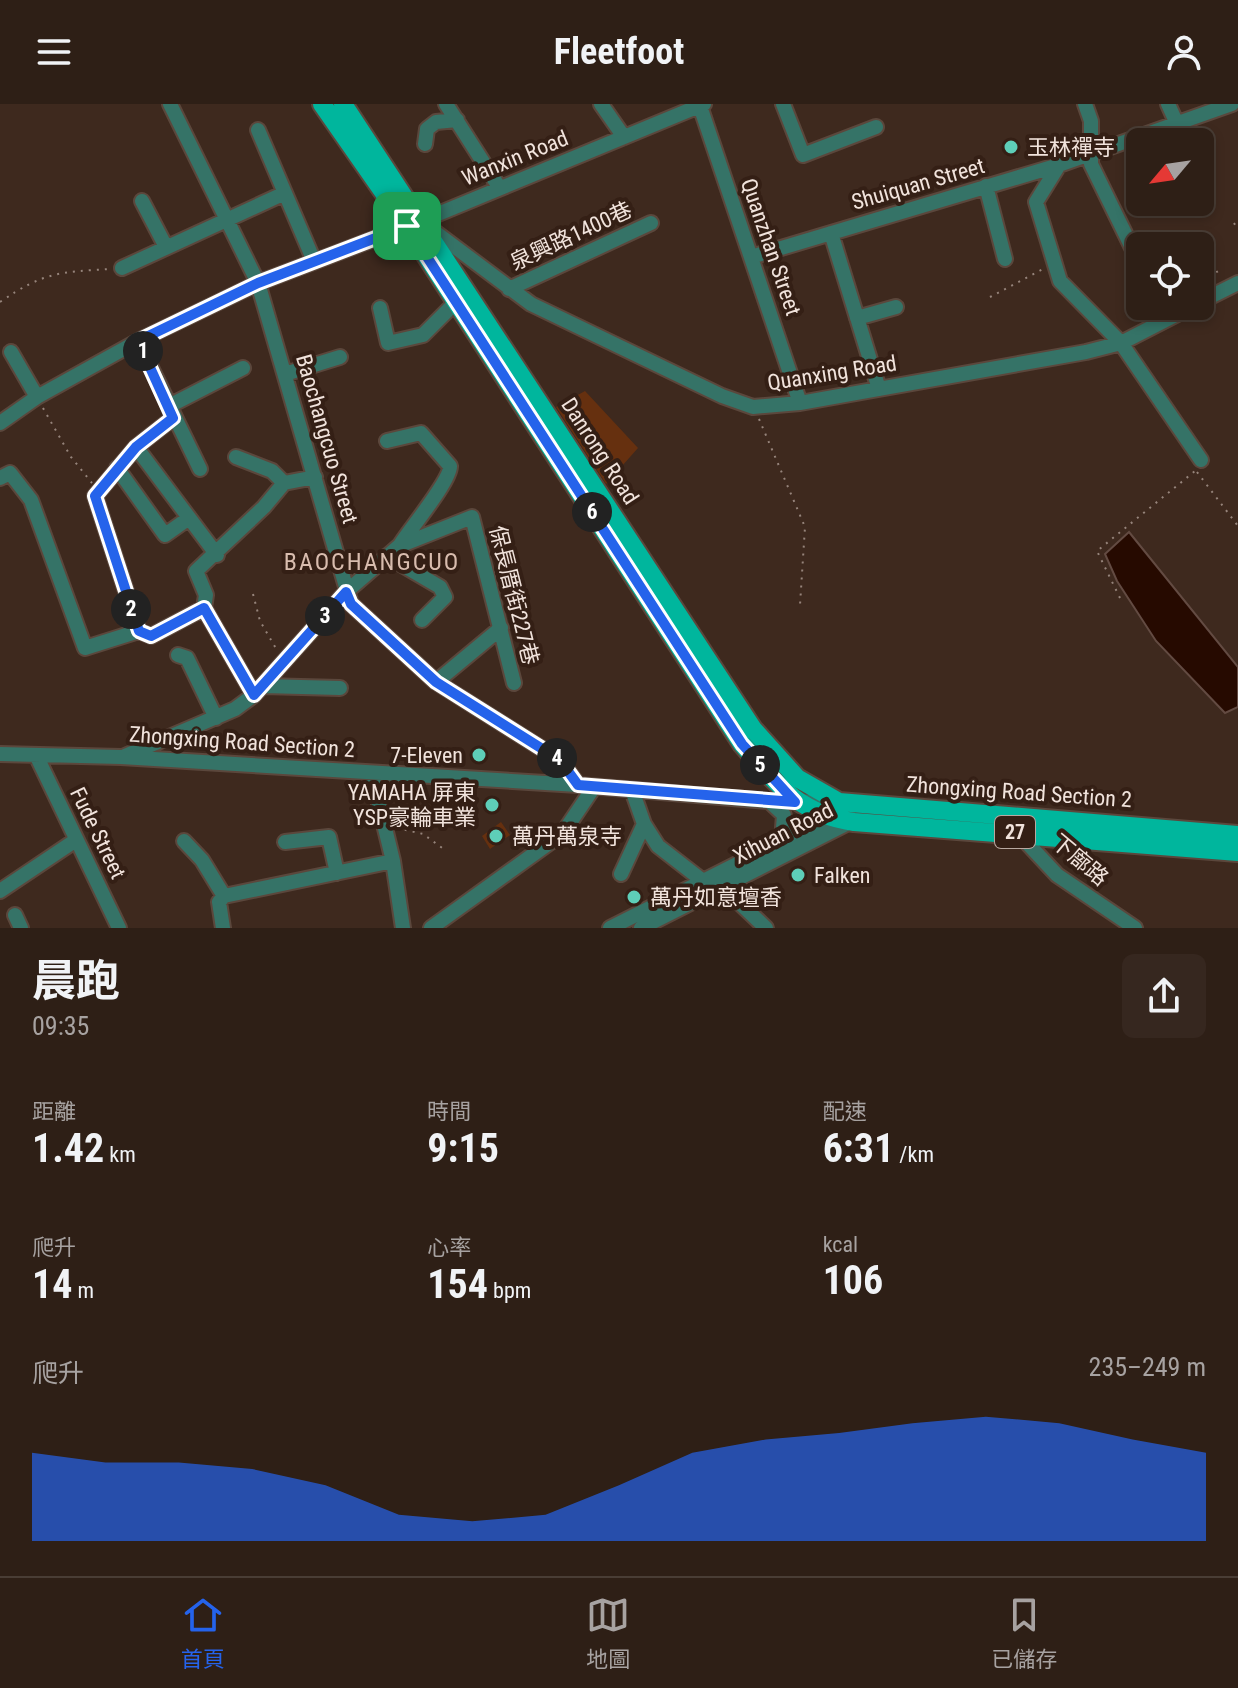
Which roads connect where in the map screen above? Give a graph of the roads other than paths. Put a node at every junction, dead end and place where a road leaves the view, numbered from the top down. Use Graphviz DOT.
graph roads {
  1 [pos="170,104"];
  2 [pos="322,104"];
  3 [pos="343,104"];
  4 [pos="601,104"];
  5 [pos="783,104"];
  6 [pos="1085,104"];
  7 [pos="1168,104"];
  8 [pos="448,105"];
  9 [pos="702,105"];
  10 [pos="1230,105"];
  11 [pos="667,112"];
  12 [pos="1238,118"];
  13 [pos="457,120"];
  14 [pos="1177,124"];
  15 [pos="876,127"];
  16 [pos="258,130"];
  17 [pos="624,137"];
  18 [pos="425,144"];
  19 [pos="1092,153"];
  20 [pos="1059,165"];
  21 [pos="986,186"];
  22 [pos="499,187"];
  23 [pos="285,193"];
  24 [pos="142,201"];
  25 [pos="228,217"];
  26 [pos="651,223"];
  27 [pos="414,224"];
  28 [pos="831,233"];
  29 [pos="1126,235"];
  30 [pos="166,247"];
  31 [pos="751,257"];
  32 [pos="1005,259"];
  33 [pos="314,261"];
  34 [pos="122,268"];
  35 [pos="258,283"];
  36 [pos="1232,286"];
  37 [pos="509,289"];
  38 [pos="1214,295"];
  39 [pos="455,303"];
  40 [pos="896,307"];
  41 [pos="380,308"];
  42 [pos="857,318"];
  43 [pos="1154,320"];
  44 [pos="138,341"];
  45 [pos="1121,343"];
  46 [pos="11,352"];
  47 [pos="340,357"];
  48 [pos="243,368"];
  49 [pos="285,374"];
  50 [pos="879,389"];
  51 [pos="37,397"];
  52 [pos="800,403"];
  53 [pos="171,412"];
  54 [pos="0,423"];
  55 [pos="387,441"];
  56 [pos="136,447"];
  57 [pos="236,457"];
  58 [pos="1201,460"];
  59 [pos="117,468"];
  60 [pos="200,469"];
  61 [pos="315,477"];
  62 [pos="0,478"];
  63 [pos="284,483"];
  64 [pos="189,518"];
  65 [pos="611,526"];
  66 [pos="399,546"];
  67 [pos="217,555"];
  68 [pos="387,556"];
  69 [pos="346,592"];
  70 [pos="204,608"];
  71 [pos="422,620"];
  72 [pos="501,628"];
  73 [pos="139,631"];
  74 [pos="178,655"];
  75 [pos="436,682"];
  76 [pos="514,683"];
  77 [pos="340,688"];
  78 [pos="259,691"];
  79 [pos="216,718"];
  80 [pos="0,754"];
  81 [pos="37,757"];
  82 [pos="121,757"];
  83 [pos="372,775"];
  84 [pos="586,786"];
  85 [pos="632,790"];
  86 [pos="768,801"];
  87 [pos="795,802"];
  88 [pos="850,809"];
  89 [pos="1008,814"];
  90 [pos="827,818"];
  91 [pos="644,824"];
  92 [pos="1017,832"];
  93 [pos="1238,835"];
  94 [pos="76,840"];
  95 [pos="184,841"];
  96 [pos="782,841"];
  97 [pos="285,842"];
  98 [pos="1238,852"];
  99 [pos="393,861"];
  100 [pos="337,873"];
  101 [pos="621,874"];
  102 [pos="703,881"];
  103 [pos="718,890"];
  104 [pos="0,891"];
  105 [pos="224,896"];
  106 [pos="119,928"];
  107 [pos="223,928"];
  108 [pos="403,928"];
  109 [pos="431,928"];
  110 [pos="610,928"];
  111 [pos="641,928"];
  112 [pos="766,928"];
  113 [pos="1135,928"];
  1 -- 25 [label="street, Baochangcuo Street"];
  2 -- 27 [label="main road, Danrong Road / 27"];
  3 -- 27 [label="main road, Danrong Road / 27"];
  4 -- 17 [label="street"];
  5 -- 15 [label="street"];
  6 -- 19 [label="street"];
  7 -- 14 [label="street"];
  8 -- 13 [label="street"];
  9 -- 11 [label="street, Wanxin Road"];
  9 -- 31 [label="street, Quanzhan Street"];
  10 -- 12 [label="street"];
  10 -- 14 [label="street, Shuiquan Street"];
  11 -- 17 [label="street, Wanxin Road"];
  13 -- 18 [label="street"];
  13 -- 22 [label="street"];
  14 -- 19 [label="street, Shuiquan Street"];
  16 -- 23 [label="street"];
  17 -- 22 [label="street, Wanxin Road"];
  19 -- 20 [label="street, Shuiquan Street"];
  19 -- 29 [label="street"];
  20 -- 21 [label="street, Shuiquan Street"];
  20 -- 45 [label="street"];
  21 -- 28 [label="street, Shuiquan Street"];
  21 -- 32 [label="street"];
  22 -- 27 [label="street, Wanxin Road"];
  23 -- 25 [label="street"];
  23 -- 33 [label="street"];
  24 -- 30 [label="street"];
  25 -- 30 [label="street"];
  25 -- 35 [label="street, Baochangcuo Street"];
  26 -- 37 [label="street, 泉興路1400巷"];
  27 -- 33 [label="street, Wanxin Road"];
  27 -- 37 [label="street, Quanxing Road"];
  27 -- 39 [label="main road, Danrong Road / 27"];
  27 -- 65 [label="main road, Danrong Road / 27"];
  28 -- 31 [label="street, Shuiquan Street"];
  28 -- 42 [label="street"];
  30 -- 34 [label="street"];
  31 -- 52 [label="street, Quanzhan Street"];
  33 -- 35 [label="street, Wanxin Road"];
  35 -- 44 [label="street, Wanxin Road"];
  35 -- 49 [label="street, Baochangcuo Street"];
  36 -- 38 [label="street"];
  37 -- 52 [label="street, Quanxing Road"];
  39 -- 41 [label="street"];
  39 -- 65 [label="main road, Danrong Road / 27"];
  40 -- 42 [label="street"];
  42 -- 50 [label="street"];
  43 -- 45 [label="street, Quanxing Road"];
  44 -- 51 [label="street, Wanxin Road"];
  44 -- 53 [label="street"];
  45 -- 50 [label="street, Quanxing Road"];
  45 -- 58 [label="street"];
  46 -- 51 [label="street"];
  47 -- 49 [label="street"];
  48 -- 53 [label="street"];
  49 -- 61 [label="street, Baochangcuo Street"];
  50 -- 52 [label="street, Quanxing Road"];
  51 -- 54 [label="street, Wanxin Road"];
  53 -- 56 [label="street"];
  53 -- 60 [label="street"];
  55 -- 66 [label="street"];
  56 -- 59 [label="street"];
  56 -- 64 [label="street"];
  57 -- 63 [label="street"];
  59 -- 64 [label="street"];
  59 -- 73 [label="street"];
  61 -- 63 [label="street"];
  61 -- 69 [label="street, Baochangcuo Street"];
  62 -- 73 [label="street"];
  63 -- 67 [label="street"];
  64 -- 67 [label="street"];
  65 -- 87 [label="main road, Danrong Road / 27"];
  65 -- 88 [label="main road, Danrong Road / 27"];
  66 -- 68 [label="street"];
  66 -- 72 [label="street, 保長厝街227巷"];
  67 -- 70 [label="street"];
  68 -- 69 [label="street"];
  68 -- 71 [label="street"];
  69 -- 75 [label="street, Baochangcuo Street"];
  69 -- 78 [label="street"];
  70 -- 73 [label="street"];
  70 -- 78 [label="street"];
  72 -- 75 [label="street"];
  72 -- 76 [label="street, 保長厝街227巷"];
  74 -- 79 [label="street"];
  75 -- 84 [label="street, Baochangcuo Street"];
  77 -- 78 [label="street"];
  78 -- 79 [label="street"];
  79 -- 82 [label="street"];
  80 -- 81 [label="street, Zhongxing Road Section 2"];
  81 -- 82 [label="street, Zhongxing Road Section 2"];
  81 -- 94 [label="street, Fude Street"];
  82 -- 83 [label="street, Zhongxing Road Section 2"];
  83 -- 84 [label="street, Zhongxing Road Section 2"];
  83 -- 99 [label="street"];
  84 -- 85 [label="street, Zhongxing Road Section 2"];
  84 -- 109 [label="street"];
  85 -- 86 [label="street, Zhongxing Road Section 2"];
  85 -- 91 [label="street"];
  86 -- 87 [label="street, Zhongxing Road Section 2"];
  86 -- 96 [label="street"];
  87 -- 88 [label="street, Zhongxing Road Section 2"];
  87 -- 90 [label="main road, Zhongxing Road Section 2 / 27"];
  88 -- 89 [label="main road, Zhongxing Road Section 2 / 27"];
  88 -- 90 [label="main road, Zhongxing Road Section 2 / 27"];
  88 -- 92 [label="main road, Zhongxing Road Section 2 / 27"];
  88 -- 103 [label="street, Xihuan Road"];
  89 -- 92 [label="street, 下廍路"];
  89 -- 93 [label="main road, Zhongxing Road Section 2 / 27"];
  90 -- 96 [label="street, Xihuan Road"];
  91 -- 101 [label="street"];
  91 -- 102 [label="street"];
  92 -- 98 [label="main road, Zhongxing Road Section 2 / 27"];
  92 -- 113 [label="street, 下廍路"];
  94 -- 104 [label="street"];
  94 -- 106 [label="street, Fude Street"];
  95 -- 105 [label="street"];
  96 -- 102 [label="street, Xihuan Road"];
  97 -- 100 [label="street"];
  99 -- 100 [label="street"];
  99 -- 108 [label="street"];
  100 -- 105 [label="street"];
  102 -- 103 [label="street"];
  102 -- 110 [label="street, Xihuan Road"];
  103 -- 111 [label="street, Xihuan Road"];
  103 -- 112 [label="street"];
  105 -- 107 [label="street"];
}
